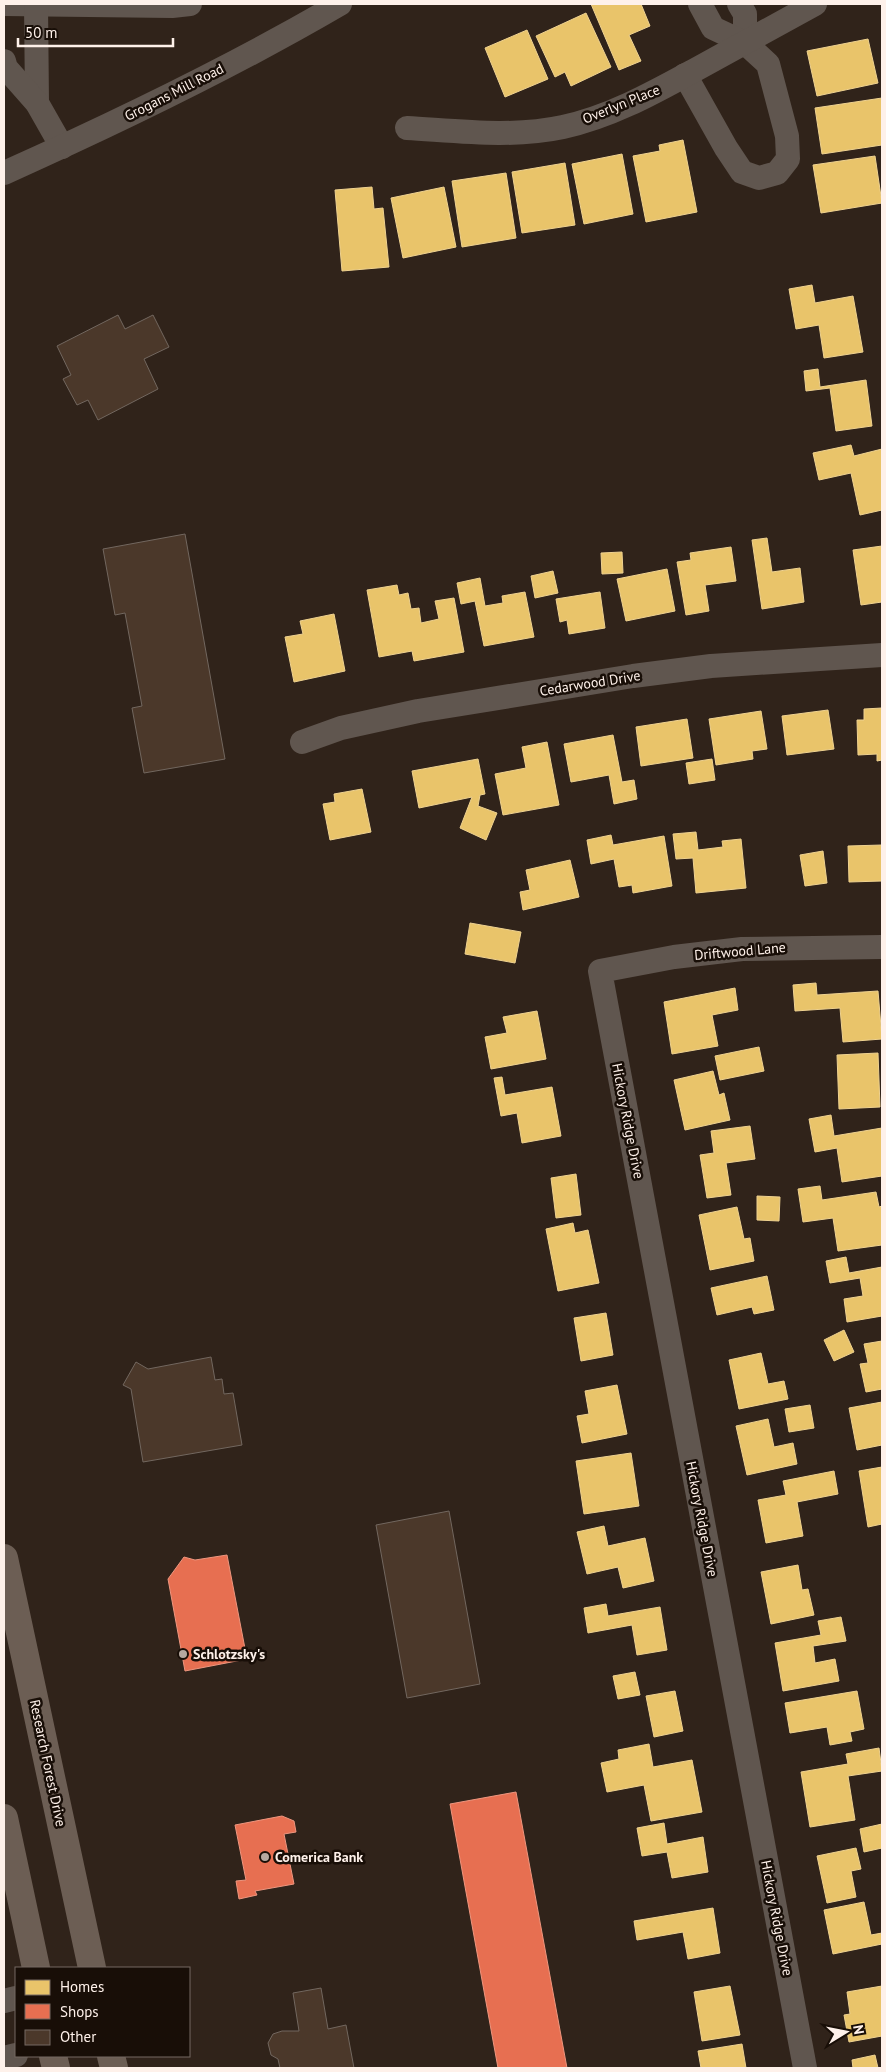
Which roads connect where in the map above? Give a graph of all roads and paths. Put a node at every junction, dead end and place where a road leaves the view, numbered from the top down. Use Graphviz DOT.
graph roads {
  1 [pos="4,4"];
  2 [pos="36,4"];
  3 [pos="190,4"];
  4 [pos="340,4"];
  5 [pos="700,4"];
  6 [pos="739,4"];
  7 [pos="815,4"];
  8 [pos="745,43"];
  9 [pos="4,61"];
  10 [pos="685,75"];
  11 [pos="37,103"];
  12 [pos="407,128"];
  13 [pos="62,148"];
  14 [pos="4,173"];
  15 [pos="882,655"];
  16 [pos="302,742"];
  17 [pos="882,947"];
  18 [pos="600,971"];
  19 [pos="4,1558"];
  20 [pos="4,1818"];
  21 [pos="36,1967"];
  22 [pos="92,1967"];
  23 [pos="805,2068"];
  1 -- 2 [label="street"];
  2 -- 3 [label="street"];
  2 -- 11 [label="street"];
  4 -- 13 [label="street, Grogans Mill Road"];
  5 -- 8 [label="street"];
  6 -- 8 [label="street"];
  7 -- 8 [label="street, Overlyn Place"];
  8 -- 10 [label="street, Overlyn Place"];
  8 -- 10 [label="street"];
  9 -- 11 [label="street"];
  10 -- 12 [label="street, Overlyn Place"];
  11 -- 13 [label="street"];
  13 -- 14 [label="street, Grogans Mill Road"];
  15 -- 16 [label="street, Cedarwood Drive"];
  17 -- 18 [label="street, Driftwood Lane"];
  18 -- 23 [label="street, Hickory Ridge Drive"];
  19 -- 22 [label="main road, Research Forest Drive"];
  20 -- 21 [label="main road"];
}
